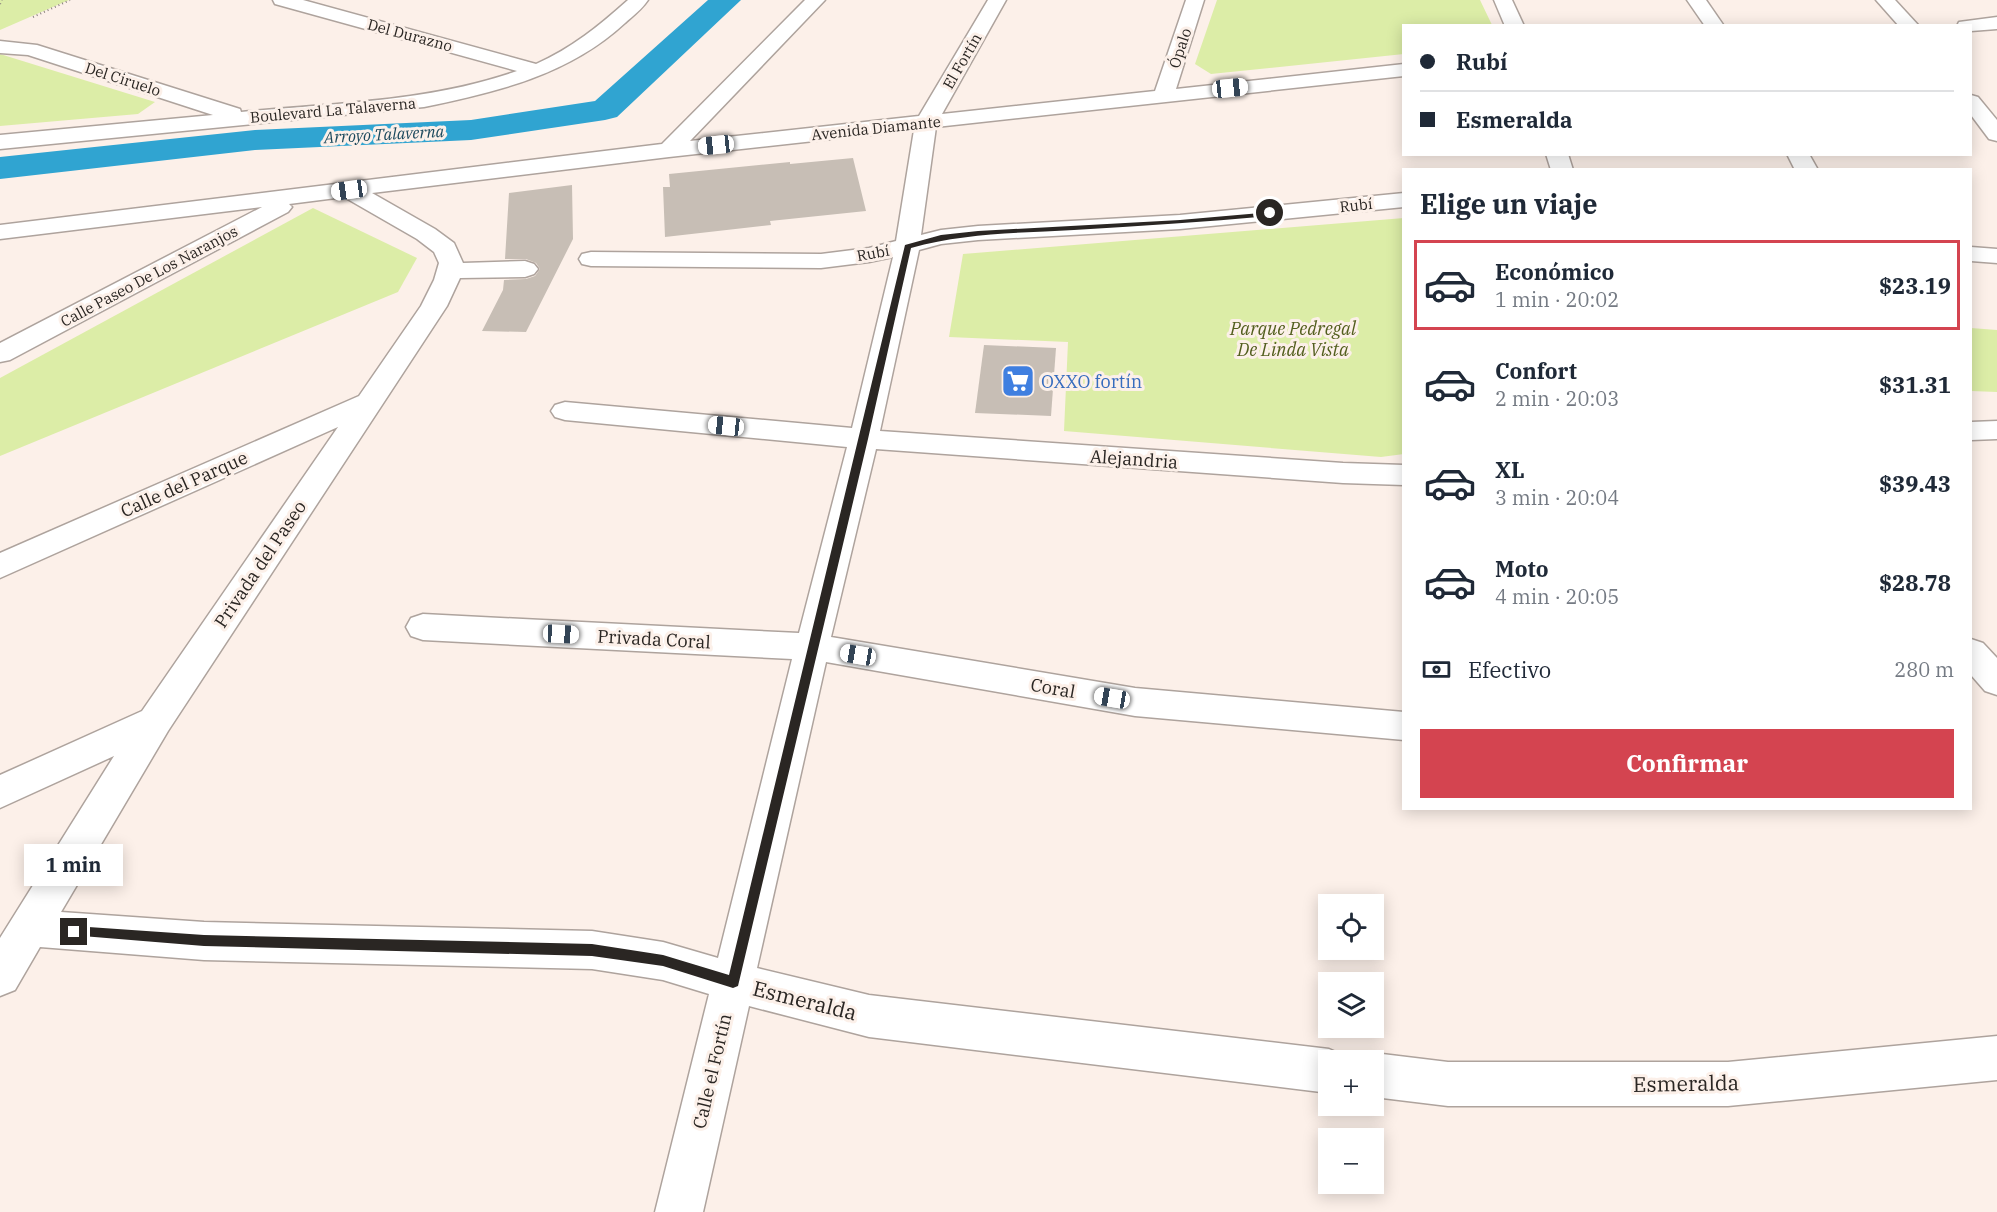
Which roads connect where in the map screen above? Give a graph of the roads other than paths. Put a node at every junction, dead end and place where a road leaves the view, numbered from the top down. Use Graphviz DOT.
graph roads {
  1 [pos="282,0"];
  2 [pos="639,0"];
  3 [pos="816,0"];
  4 [pos="997,0"];
  5 [pos="1195,0"];
  6 [pos="1503,0"];
  7 [pos="1696,0"];
  8 [pos="1885,0"];
  9 [pos="1997,23"];
  10 [pos="1514,24"];
  11 [pos="1714,24"];
  12 [pos="1908,24"];
  13 [pos="1972,25"];
  14 [pos="0,46"];
  15 [pos="537,70"];
  16 [pos="1402,70"];
  17 [pos="1164,95"];
  18 [pos="1972,102"];
  19 [pos="245,118"];
  20 [pos="926,123"];
  21 [pos="1997,134"];
  22 [pos="0,142"];
  23 [pos="669,150"];
  24 [pos="349,190"];
  25 [pos="298,197"];
  26 [pos="1402,200"];
  27 [pos="0,232"];
  28 [pos="908,246"];
  29 [pos="1972,254"];
  30 [pos="1997,256"];
  31 [pos="591,259"];
  32 [pos="525,269"];
  33 [pos="449,271"];
  34 [pos="0,354"];
  35 [pos="369,402"];
  36 [pos="565,411"];
  37 [pos="1997,430"];
  38 [pos="1972,431"];
  39 [pos="864,439"];
  40 [pos="1402,475"];
  41 [pos="0,566"];
  42 [pos="423,627"];
  43 [pos="812,647"];
  44 [pos="1972,653"];
  45 [pos="1990,680"];
  46 [pos="154,721"];
  47 [pos="1402,726"];
  48 [pos="0,792"];
  49 [pos="31,928"];
  50 [pos="0,976"];
  51 [pos="733,982"];
  52 [pos="1997,1058"];
  53 [pos="1318,1070"];
  54 [pos="1384,1077"];
  55 [pos="679,1212"];
  1 -- 15 [label="street, Del Durazno"];
  2 -- 15 [label="street, Boulevard La Talaverna"];
  3 -- 23 [label="street"];
  4 -- 20 [label="street, El Fortín"];
  5 -- 17 [label="street, Ópalo"];
  6 -- 10 [label="street"];
  7 -- 11 [label="street"];
  8 -- 12 [label="street"];
  9 -- 13 [label="street"];
  14 -- 19 [label="street, Del Ciruelo"];
  15 -- 19 [label="street, Boulevard La Talaverna"];
  16 -- 17 [label="street, Avenida Diamante"];
  17 -- 20 [label="street, Avenida Diamante"];
  18 -- 21 [label="street"];
  19 -- 22 [label="street, Boulevard La Talaverna"];
  20 -- 23 [label="street, Avenida Diamante"];
  20 -- 28 [label="street, Calle el Fortín"];
  23 -- 24 [label="street, Avenida Diamante"];
  24 -- 25 [label="street"];
  24 -- 33 [label="street"];
  25 -- 27 [label="street"];
  25 -- 34 [label="street, Calle Paseo De Los Naranjos"];
  26 -- 28 [label="street, Rubí"];
  28 -- 31 [label="street, Rubí"];
  28 -- 39 [label="street, Calle el Fortín"];
  29 -- 30 [label="street"];
  32 -- 33 [label="street"];
  33 -- 35 [label="street, Privada del Paseo"];
  35 -- 41 [label="street, Calle del Parque"];
  35 -- 46 [label="street, Privada del Paseo"];
  36 -- 39 [label="street, Alejandria"];
  37 -- 38 [label="street"];
  39 -- 40 [label="street, Alejandria"];
  39 -- 43 [label="street, Calle el Fortín"];
  42 -- 43 [label="street, Privada Coral"];
  43 -- 47 [label="street, Coral"];
  43 -- 51 [label="street, Calle el Fortín"];
  44 -- 45 [label="street"];
  46 -- 48 [label="street"];
  46 -- 49 [label="street, Privada del Paseo"];
  49 -- 50 [label="street, Privada del Paseo"];
  49 -- 51 [label="street, Esmeralda"];
  51 -- 53 [label="street, Esmeralda"];
  51 -- 55 [label="street, Calle el Fortín"];
  52 -- 54 [label="street, Esmeralda"];
}
